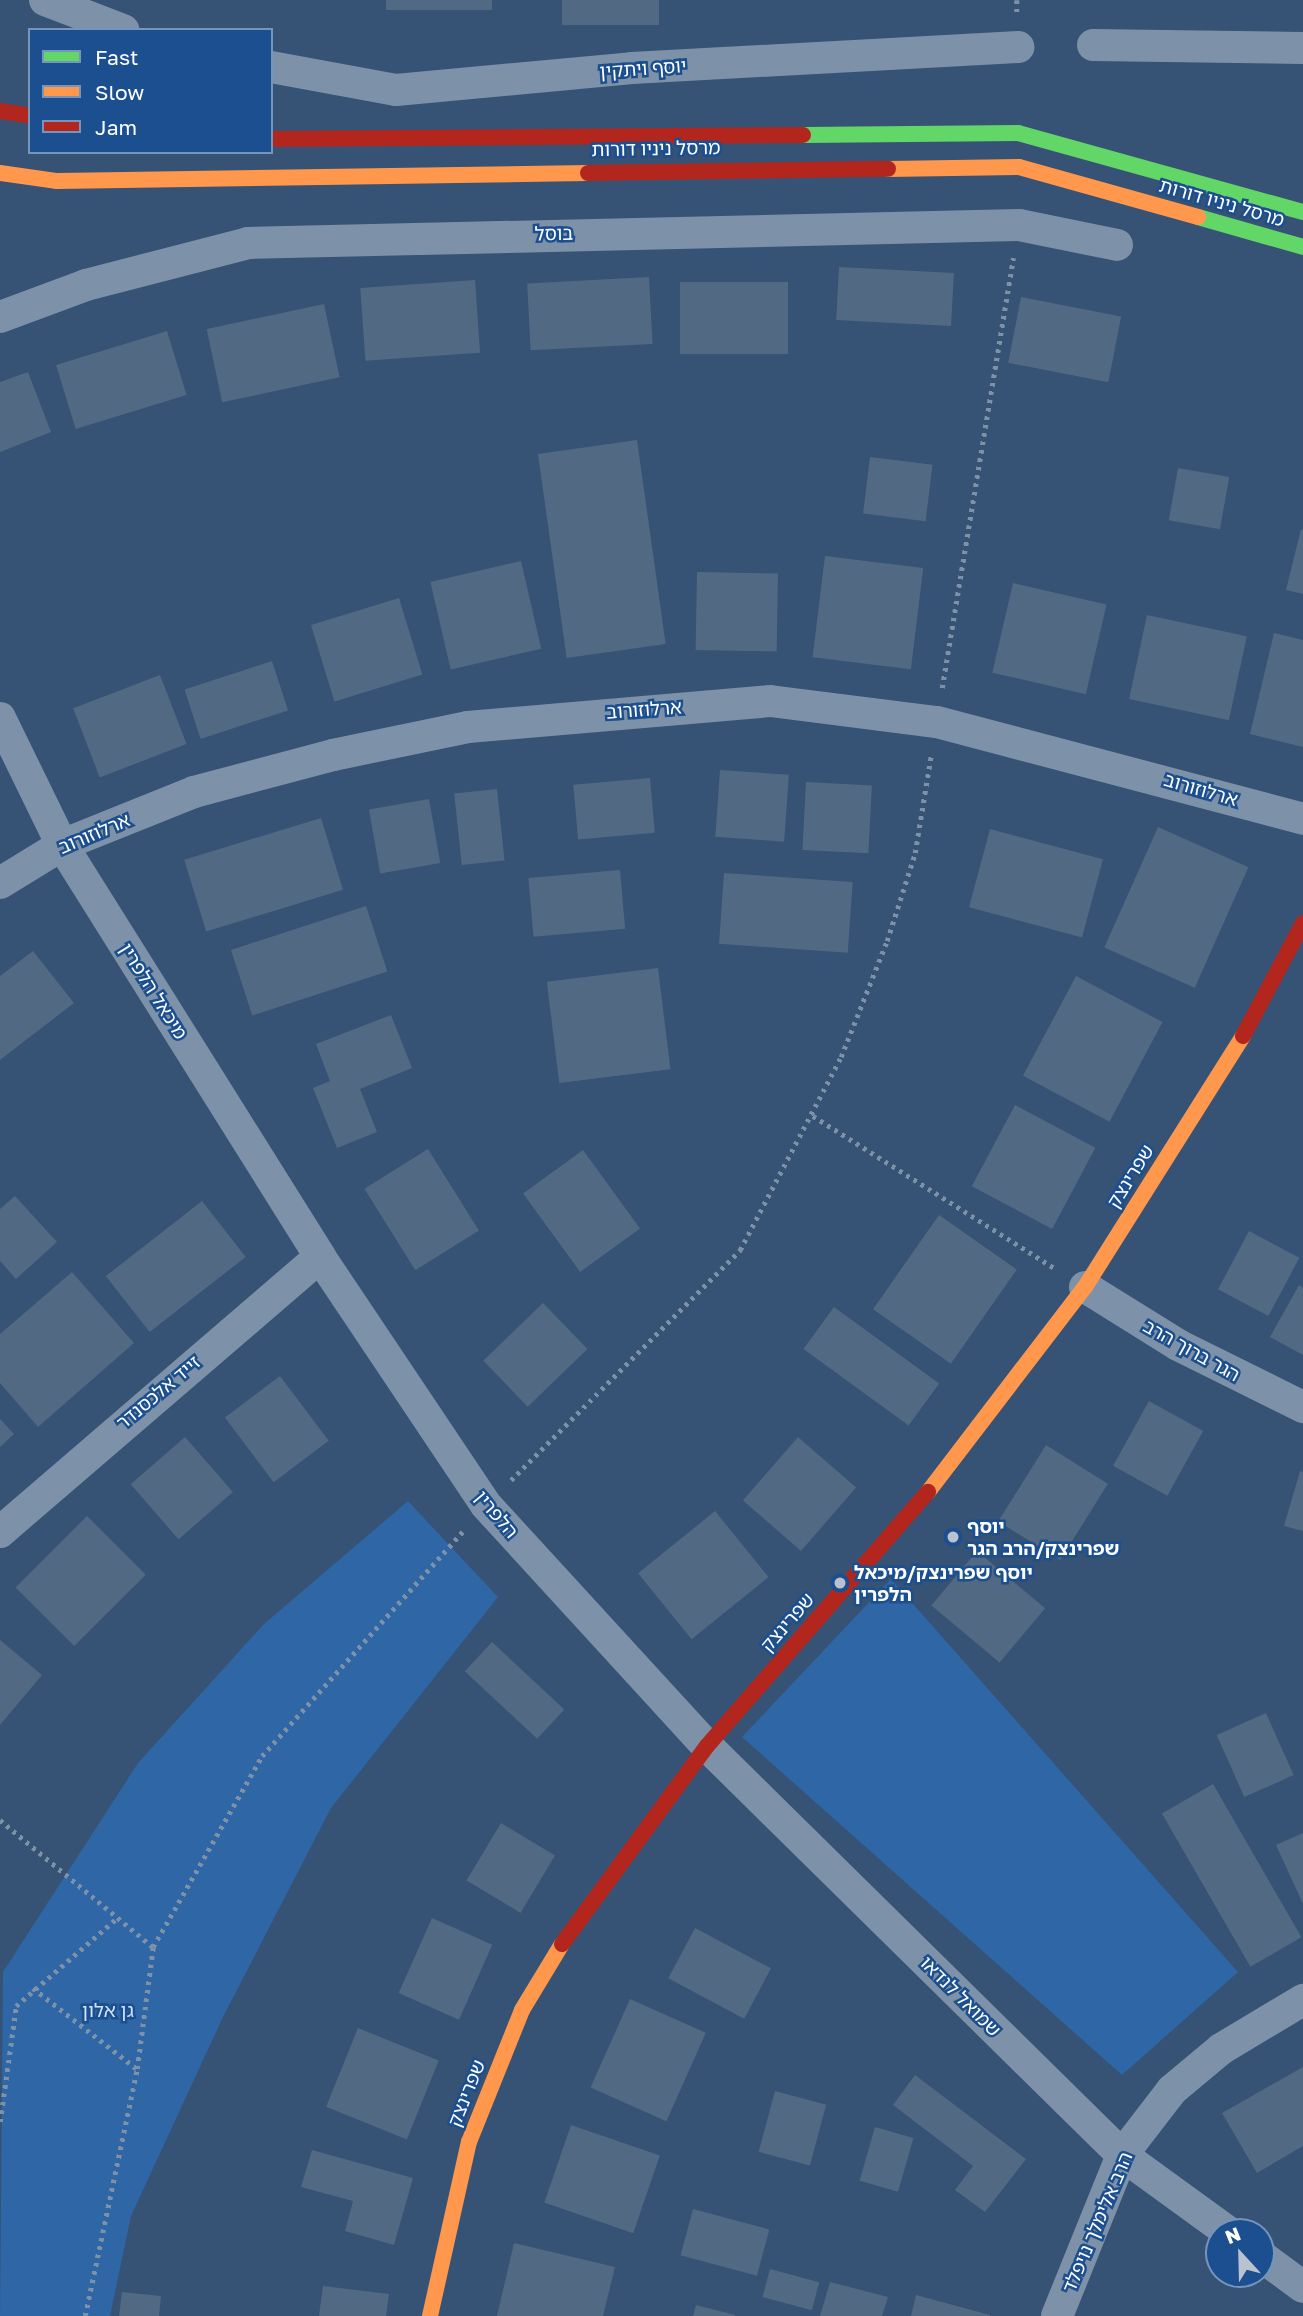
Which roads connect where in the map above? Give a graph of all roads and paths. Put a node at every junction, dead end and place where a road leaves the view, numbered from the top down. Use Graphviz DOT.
graph roads {
  1 [pos="45,0"];
  2 [pos="118,28"];
  3 [pos="1093,45"];
  4 [pos="1018,47"];
  5 [pos="1303,48"];
  6 [pos="273,67"];
  7 [pos="0,111"];
  8 [pos="28,116"];
  9 [pos="273,139"];
  10 [pos="0,173"];
  11 [pos="1303,212"];
  12 [pos="1019,225"];
  13 [pos="1117,245"];
  14 [pos="1303,247"];
  15 [pos="0,317"];
  16 [pos="0,718"];
  17 [pos="937,722"];
  18 [pos="1303,819"];
  19 [pos="62,845"];
  20 [pos="0,883"];
  21 [pos="1303,923"];
  22 [pos="812,1116"];
  23 [pos="320,1257"];
  24 [pos="1085,1287"];
  25 [pos="1303,1407"];
  26 [pos="486,1505"];
  27 [pos="0,1532"];
  28 [pos="707,1746"];
  29 [pos="0,1820"];
  30 [pos="116,1919"];
  31 [pos="153,1947"];
  32 [pos="33,1988"];
  33 [pos="1303,2000"];
  34 [pos="137,2069"];
  35 [pos="0,2122"];
  36 [pos="1122,2155"];
  37 [pos="1209,2218"];
  38 [pos="1275,2266"];
  39 [pos="1303,2287"];
  40 [pos="85,2316"];
  41 [pos="430,2316"];
  42 [pos="1057,2316"];
  1 -- 2 [label="street"];
  3 -- 5 [label="street"];
  4 -- 6 [label="street, יוסף ויתקין"];
  7 -- 8 [label="street"];
  9 -- 11 [label="street, מרסל ניניו דורות"];
  10 -- 14 [label="street, מרסל ניניו דורות"];
  12 -- 13 [label="street, בוסל"];
  12 -- 15 [label="street, בוסל"];
  12 -- 17 [label="path"];
  16 -- 19 [label="street, מיכאל הלפרין"];
  17 -- 18 [label="street, ארלוזורוב"];
  17 -- 19 [label="street, ארלוזורוב"];
  17 -- 22 [label="path"];
  19 -- 20 [label="street, ארלוזורוב"];
  19 -- 23 [label="street, מיכאל הלפרין"];
  21 -- 24 [label="street, שפרינצק"];
  22 -- 24 [label="path"];
  22 -- 26 [label="path"];
  23 -- 26 [label="street, הלפרין"];
  23 -- 27 [label="street, זייד אלכסנדר"];
  24 -- 25 [label="street, הגר ברוך הרב"];
  24 -- 28 [label="street, שפרינצק"];
  26 -- 28 [label="street, הלפרין"];
  26 -- 31 [label="path"];
  28 -- 36 [label="street, שמואל לנדאו"];
  28 -- 41 [label="street, שפרינצק"];
  29 -- 30 [label="path"];
  30 -- 31 [label="path"];
  30 -- 32 [label="path"];
  31 -- 34 [label="path"];
  32 -- 34 [label="path"];
  32 -- 35 [label="path"];
  33 -- 36 [label="street, הרב אלימלך נויפלד"];
  34 -- 40 [label="path"];
  36 -- 37 [label="street, שמואל לנדאו"];
  36 -- 42 [label="street, הרב אלימלך נויפלד"];
  38 -- 39 [label="street"];
}
